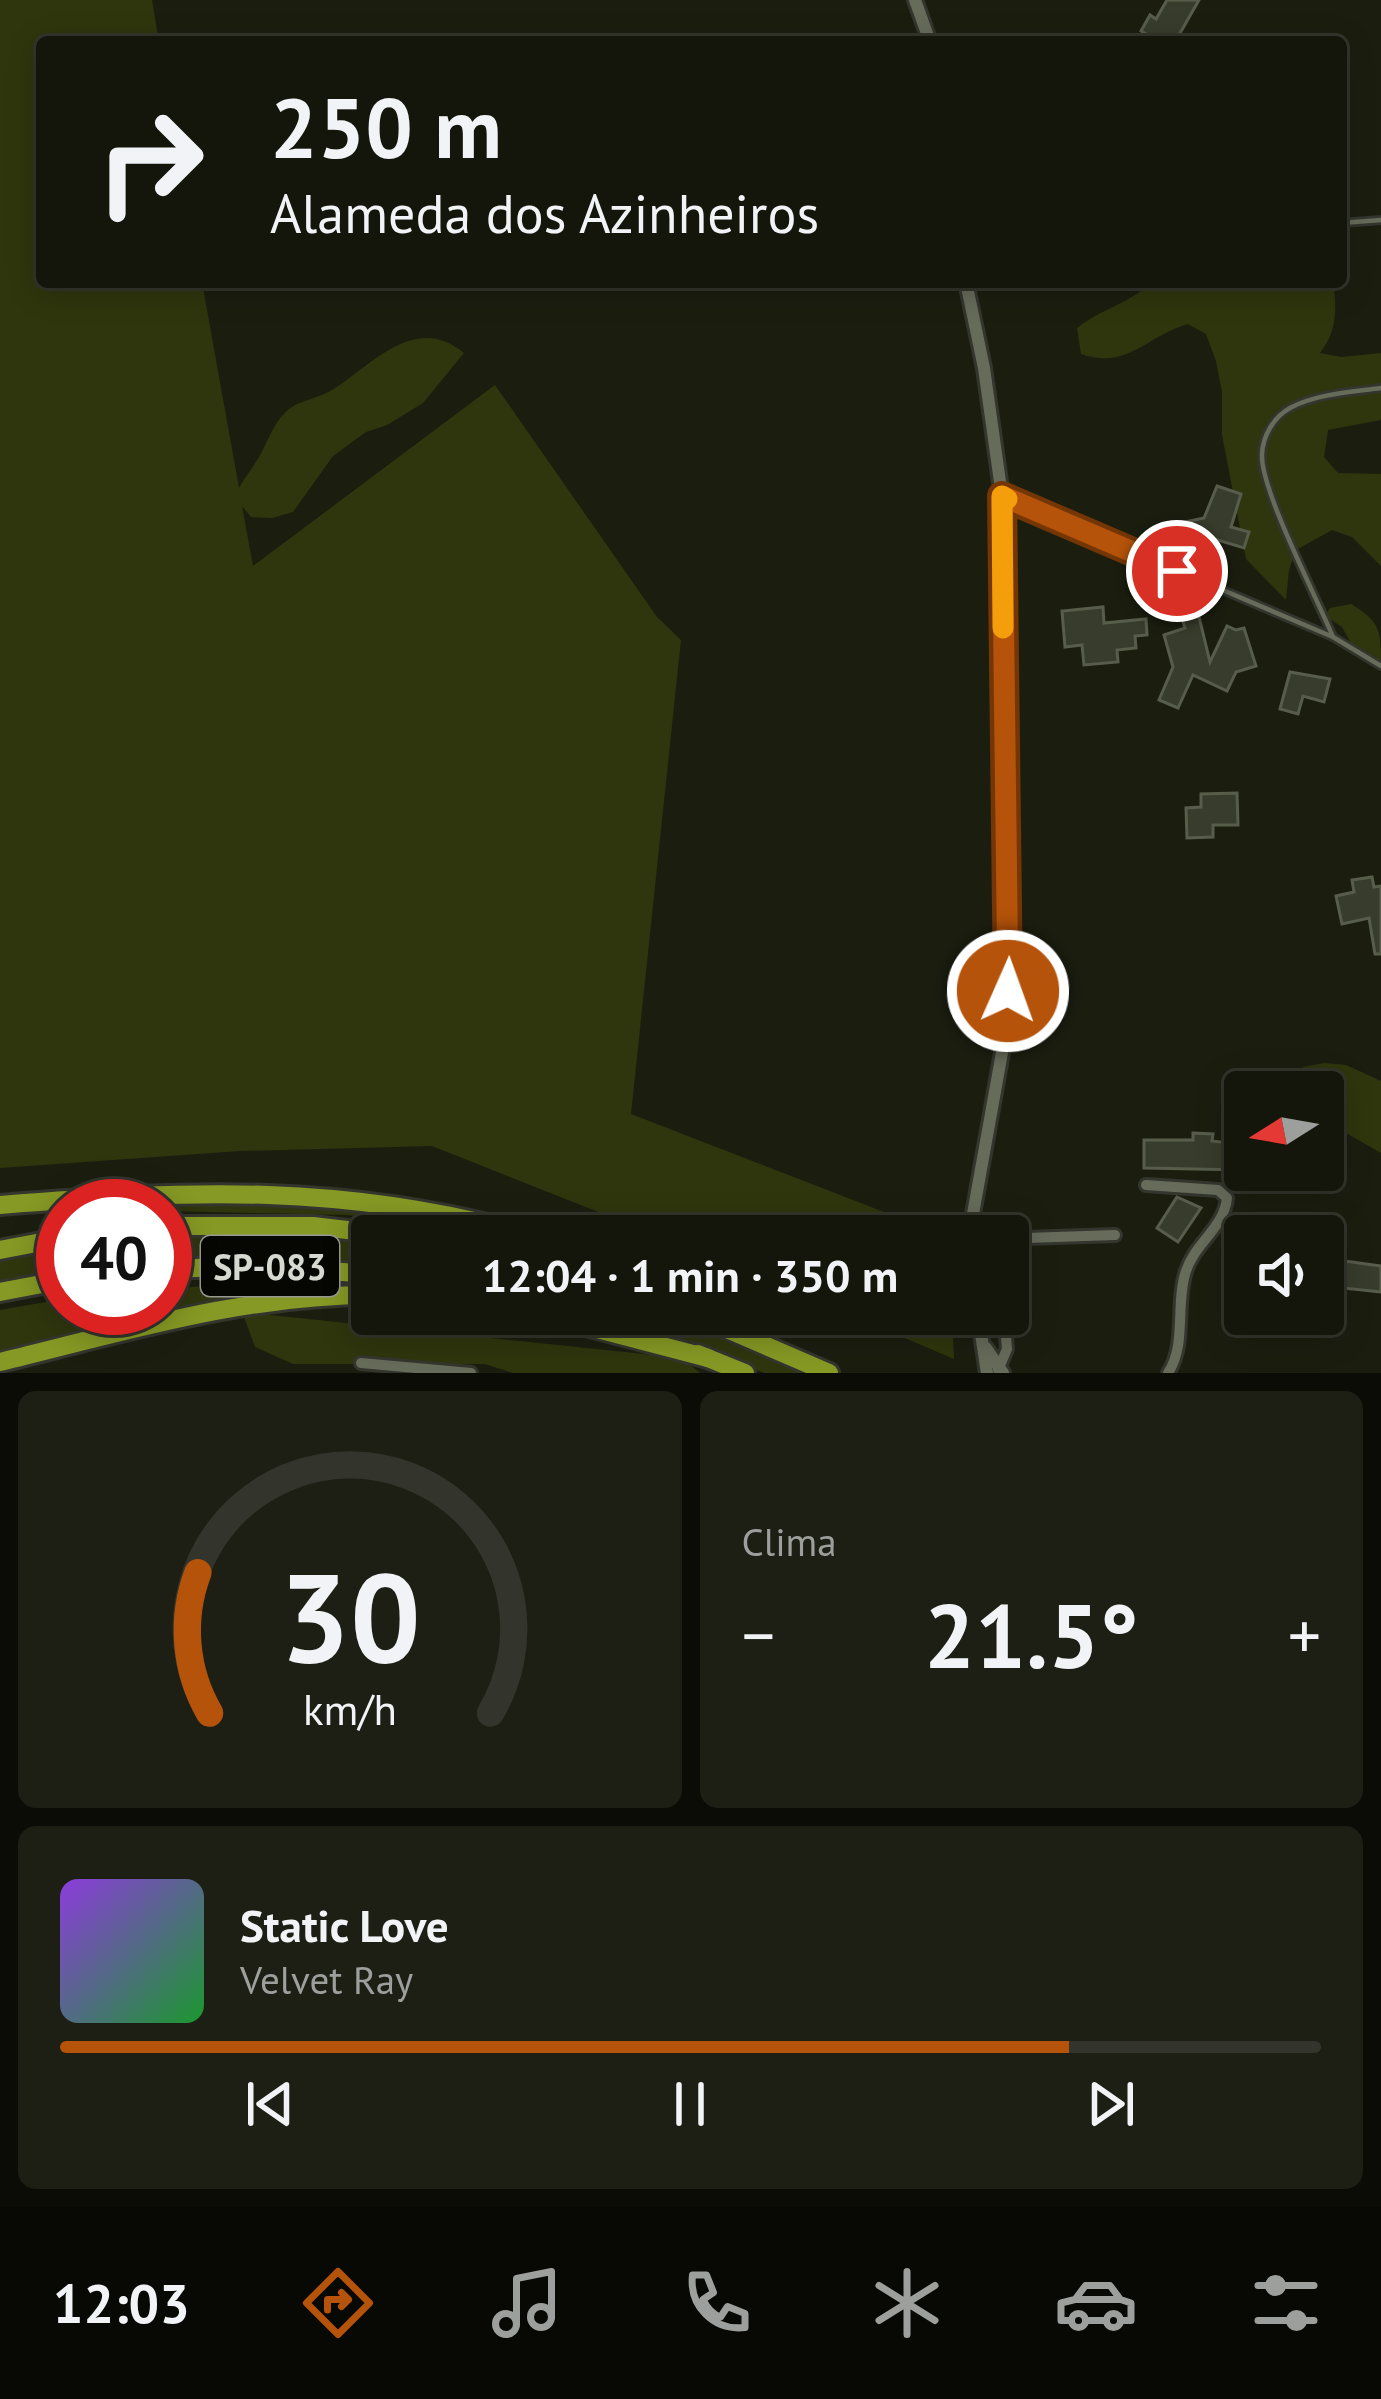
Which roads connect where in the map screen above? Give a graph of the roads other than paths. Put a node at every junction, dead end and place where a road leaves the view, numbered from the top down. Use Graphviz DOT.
graph roads {
  1 [pos="915,0"];
  2 [pos="928,36"];
  3 [pos="1381,220"];
  4 [pos="1347,223"];
  5 [pos="967,288"];
  6 [pos="1381,388"];
  7 [pos="1002,496"];
  8 [pos="1333,637"];
  9 [pos="1381,666"];
  10 [pos="1146,1185"];
  11 [pos="0,1205"];
  12 [pos="440,1215"];
  13 [pos="973,1215"];
  14 [pos="192,1226"];
  15 [pos="351,1230"];
  16 [pos="1115,1235"];
  17 [pos="1029,1238"];
  18 [pos="36,1243"];
  19 [pos="0,1250"];
  20 [pos="192,1268"];
  21 [pos="351,1273"];
  22 [pos="36,1285"];
  23 [pos="0,1292"];
  24 [pos="351,1295"];
  25 [pos="620,1335"];
  26 [pos="644,1335"];
  27 [pos="741,1335"];
  28 [pos="766,1335"];
  29 [pos="981,1335"];
  30 [pos="1006,1335"];
  31 [pos="708,1358"];
  32 [pos="0,1362"];
  33 [pos="362,1363"];
  34 [pos="996,1372"];
  35 [pos="471,1373"];
  36 [pos="745,1373"];
  37 [pos="830,1373"];
  38 [pos="842,1373"];
  39 [pos="1168,1373"];
  1 -- 2 [label="street"];
  3 -- 4 [label="lane"];
  5 -- 7 [label="street"];
  6 -- 8 [label="lane"];
  7 -- 8 [label="lane"];
  7 -- 13 [label="street"];
  8 -- 9 [label="lane"];
  10 -- 39 [label="street"];
  11 -- 12 [label="highway"];
  14 -- 15 [label="highway, SP-083"];
  16 -- 17 [label="street"];
  18 -- 19 [label="highway"];
  20 -- 21 [label="highway, SP-083"];
  22 -- 23 [label="highway"];
  24 -- 32 [label="highway"];
  25 -- 31 [label="highway"];
  26 -- 31 [label="highway"];
  27 -- 37 [label="highway"];
  28 -- 38 [label="highway"];
  29 -- 34 [label="street"];
  30 -- 34 [label="street"];
  31 -- 36 [label="highway"];
  33 -- 35 [label="street"];
}
